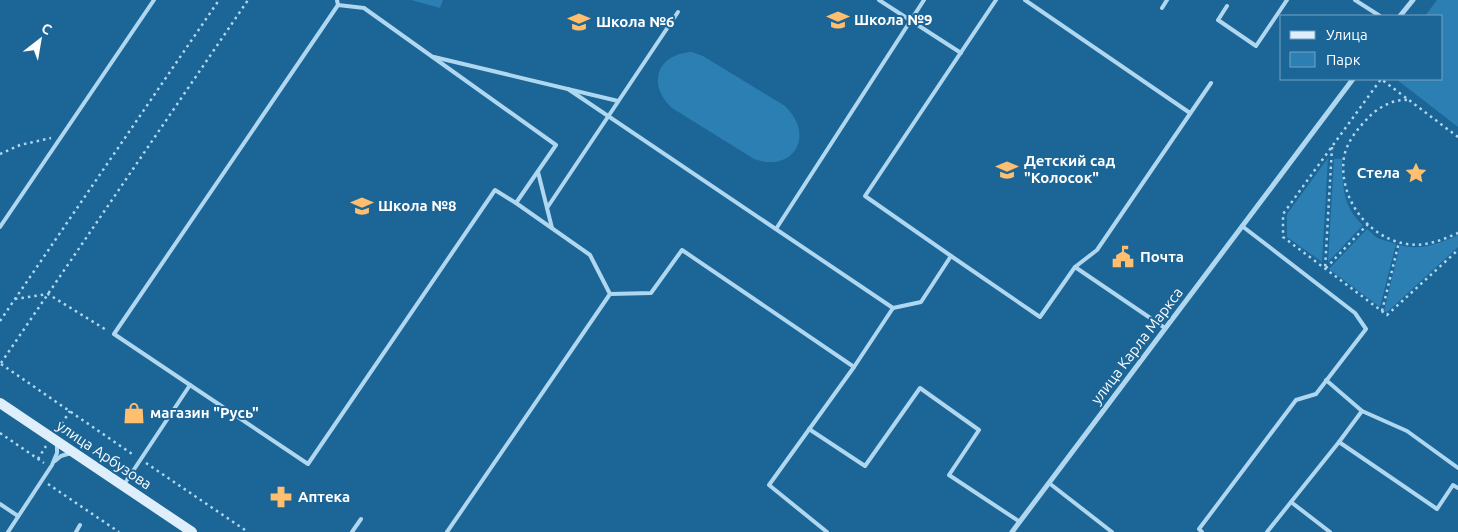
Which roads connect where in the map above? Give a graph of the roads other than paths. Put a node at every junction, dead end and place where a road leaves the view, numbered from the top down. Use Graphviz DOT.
graph roads {
  1 [pos="154,0"];
  2 [pos="879,0"];
  3 [pos="924,0"];
  4 [pos="996,0"];
  5 [pos="1025,0"];
  6 [pos="1167,0"];
  7 [pos="1287,0"];
  8 [pos="1355,0"];
  9 [pos="1412,0"];
  10 [pos="337,2"];
  11 [pos="1227,6"];
  12 [pos="1162,8"];
  13 [pos="678,12"];
  14 [pos="1378,15"];
  15 [pos="1401,15"];
  16 [pos="911,21"];
  17 [pos="960,53"];
  18 [pos="432,57"];
  19 [pos="1352,80"];
  20 [pos="1211,83"];
  21 [pos="568,89"];
  22 [pos="618,101"];
  23 [pos="1190,113"];
  24 [pos="608,116"];
  25 [pos="538,172"];
  26 [pos="516,203"];
  27 [pos="547,208"];
  28 [pos="1242,226"];
  29 [pos="0,227"];
  30 [pos="552,228"];
  31 [pos="776,229"];
  32 [pos="951,256"];
  33 [pos="1074,267"];
  34 [pos="610,294"];
  35 [pos="894,308"];
  36 [pos="1165,328"];
  37 [pos="854,367"];
  38 [pos="1326,380"];
  39 [pos="190,385"];
  40 [pos="0,403"];
  41 [pos="1362,411"];
  42 [pos="809,429"];
  43 [pos="57,442"];
  44 [pos="1339,442"];
  45 [pos="73,453"];
  46 [pos="51,466"];
  47 [pos="1458,468"];
  48 [pos="1049,482"];
  49 [pos="123,486"];
  50 [pos="1458,488"];
  51 [pos="1291,502"];
  52 [pos="0,504"];
  53 [pos="18,516"];
  54 [pos="361,519"];
  55 [pos="1020,522"];
  56 [pos="80,525"];
  57 [pos="189,531"];
  58 [pos="8,532"];
  59 [pos="76,532"];
  60 [pos="352,532"];
  61 [pos="447,532"];
  62 [pos="827,532"];
  63 [pos="1012,532"];
  64 [pos="1112,532"];
  65 [pos="1202,532"];
  66 [pos="1267,532"];
  67 [pos="1330,532"];
  1 -- 29 [label="lane"];
  2 -- 16 [label="lane"];
  3 -- 16 [label="lane"];
  4 -- 17 [label="lane"];
  5 -- 23 [label="lane"];
  6 -- 12 [label="lane"];
  7 -- 11 [label="lane"];
  8 -- 14 [label="lane"];
  9 -- 15 [label="street"];
  10 -- 18 [label="lane"];
  10 -- 39 [label="lane"];
  13 -- 22 [label="lane"];
  16 -- 17 [label="lane"];
  16 -- 31 [label="lane"];
  17 -- 32 [label="lane"];
  18 -- 21 [label="lane"];
  18 -- 25 [label="lane"];
  19 -- 28 [label="street, улица Карла Маркса"];
  20 -- 23 [label="lane"];
  21 -- 22 [label="lane"];
  21 -- 24 [label="lane"];
  22 -- 24 [label="lane"];
  23 -- 33 [label="lane"];
  24 -- 27 [label="lane"];
  24 -- 31 [label="lane"];
  25 -- 26 [label="lane"];
  25 -- 27 [label="lane"];
  26 -- 30 [label="lane"];
  26 -- 39 [label="lane"];
  27 -- 30 [label="lane"];
  28 -- 36 [label="street, улица Карла Маркса"];
  28 -- 38 [label="lane"];
  30 -- 34 [label="lane"];
  31 -- 35 [label="lane"];
  32 -- 33 [label="lane"];
  32 -- 35 [label="lane"];
  33 -- 36 [label="lane"];
  34 -- 37 [label="lane"];
  34 -- 61 [label="lane"];
  35 -- 37 [label="lane"];
  36 -- 48 [label="street, улица Карла Маркса"];
  37 -- 42 [label="lane"];
  38 -- 41 [label="lane"];
  38 -- 65 [label="lane"];
  39 -- 49 [label="lane"];
  40 -- 43 [label="street, улица Арбузова"];
  41 -- 44 [label="lane"];
  41 -- 47 [label="lane"];
  42 -- 55 [label="lane"];
  42 -- 62 [label="lane"];
  43 -- 45 [label="street, улица Арбузова"];
  43 -- 46 [label="lane"];
  44 -- 50 [label="lane"];
  44 -- 51 [label="lane"];
  45 -- 46 [label="lane"];
  45 -- 49 [label="street, улица Арбузова"];
  46 -- 53 [label="lane"];
  48 -- 55 [label="street, улица Карла Маркса"];
  48 -- 64 [label="lane"];
  49 -- 57 [label="street, улица Арбузова"];
  51 -- 66 [label="lane"];
  51 -- 67 [label="lane"];
  52 -- 53 [label="lane"];
  53 -- 58 [label="lane"];
  54 -- 60 [label="lane"];
  55 -- 63 [label="street, улица Карла Маркса"];
  56 -- 59 [label="lane"];
}
